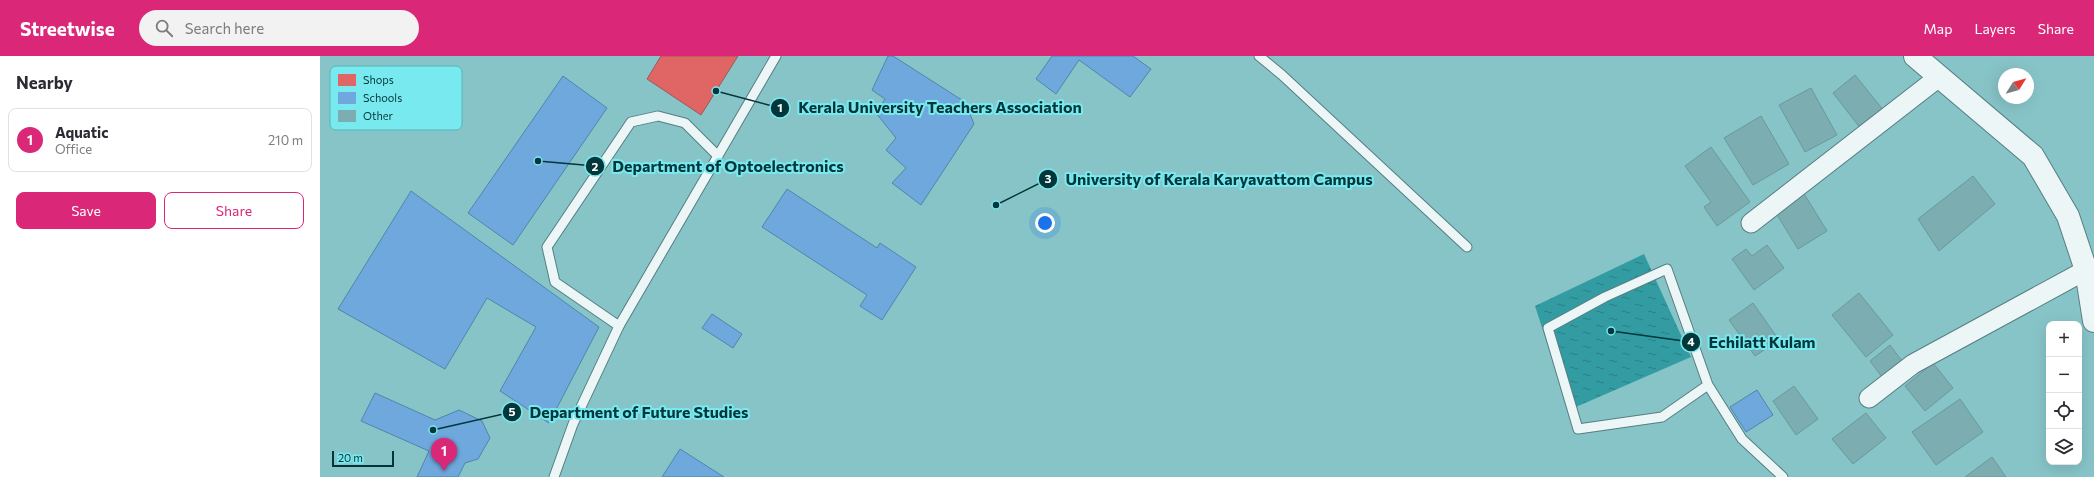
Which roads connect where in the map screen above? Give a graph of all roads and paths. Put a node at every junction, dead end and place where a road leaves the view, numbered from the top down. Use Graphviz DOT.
graph roads {
  1 [pos="776,56"];
  2 [pos="1259,56"];
  3 [pos="1915,56"];
  4 [pos="1939,77"];
  5 [pos="718,156"];
  6 [pos="1751,224"];
  7 [pos="1467,248"];
  8 [pos="2086,270"];
  9 [pos="2094,321"];
  10 [pos="619,326"];
  11 [pos="1708,385"];
  12 [pos="1869,398"];
  13 [pos="554,477"];
  14 [pos="1784,477"];
  1 -- 5 [label="lane"];
  2 -- 7 [label="lane"];
  3 -- 4 [label="main road"];
  4 -- 6 [label="street"];
  4 -- 8 [label="main road"];
  5 -- 10 [label="lane"];
  5 -- 10 [label="lane"];
  8 -- 9 [label="main road"];
  8 -- 12 [label="street"];
  10 -- 13 [label="lane"];
  11 -- 11 [label="lane"];
  11 -- 14 [label="lane"];
}
